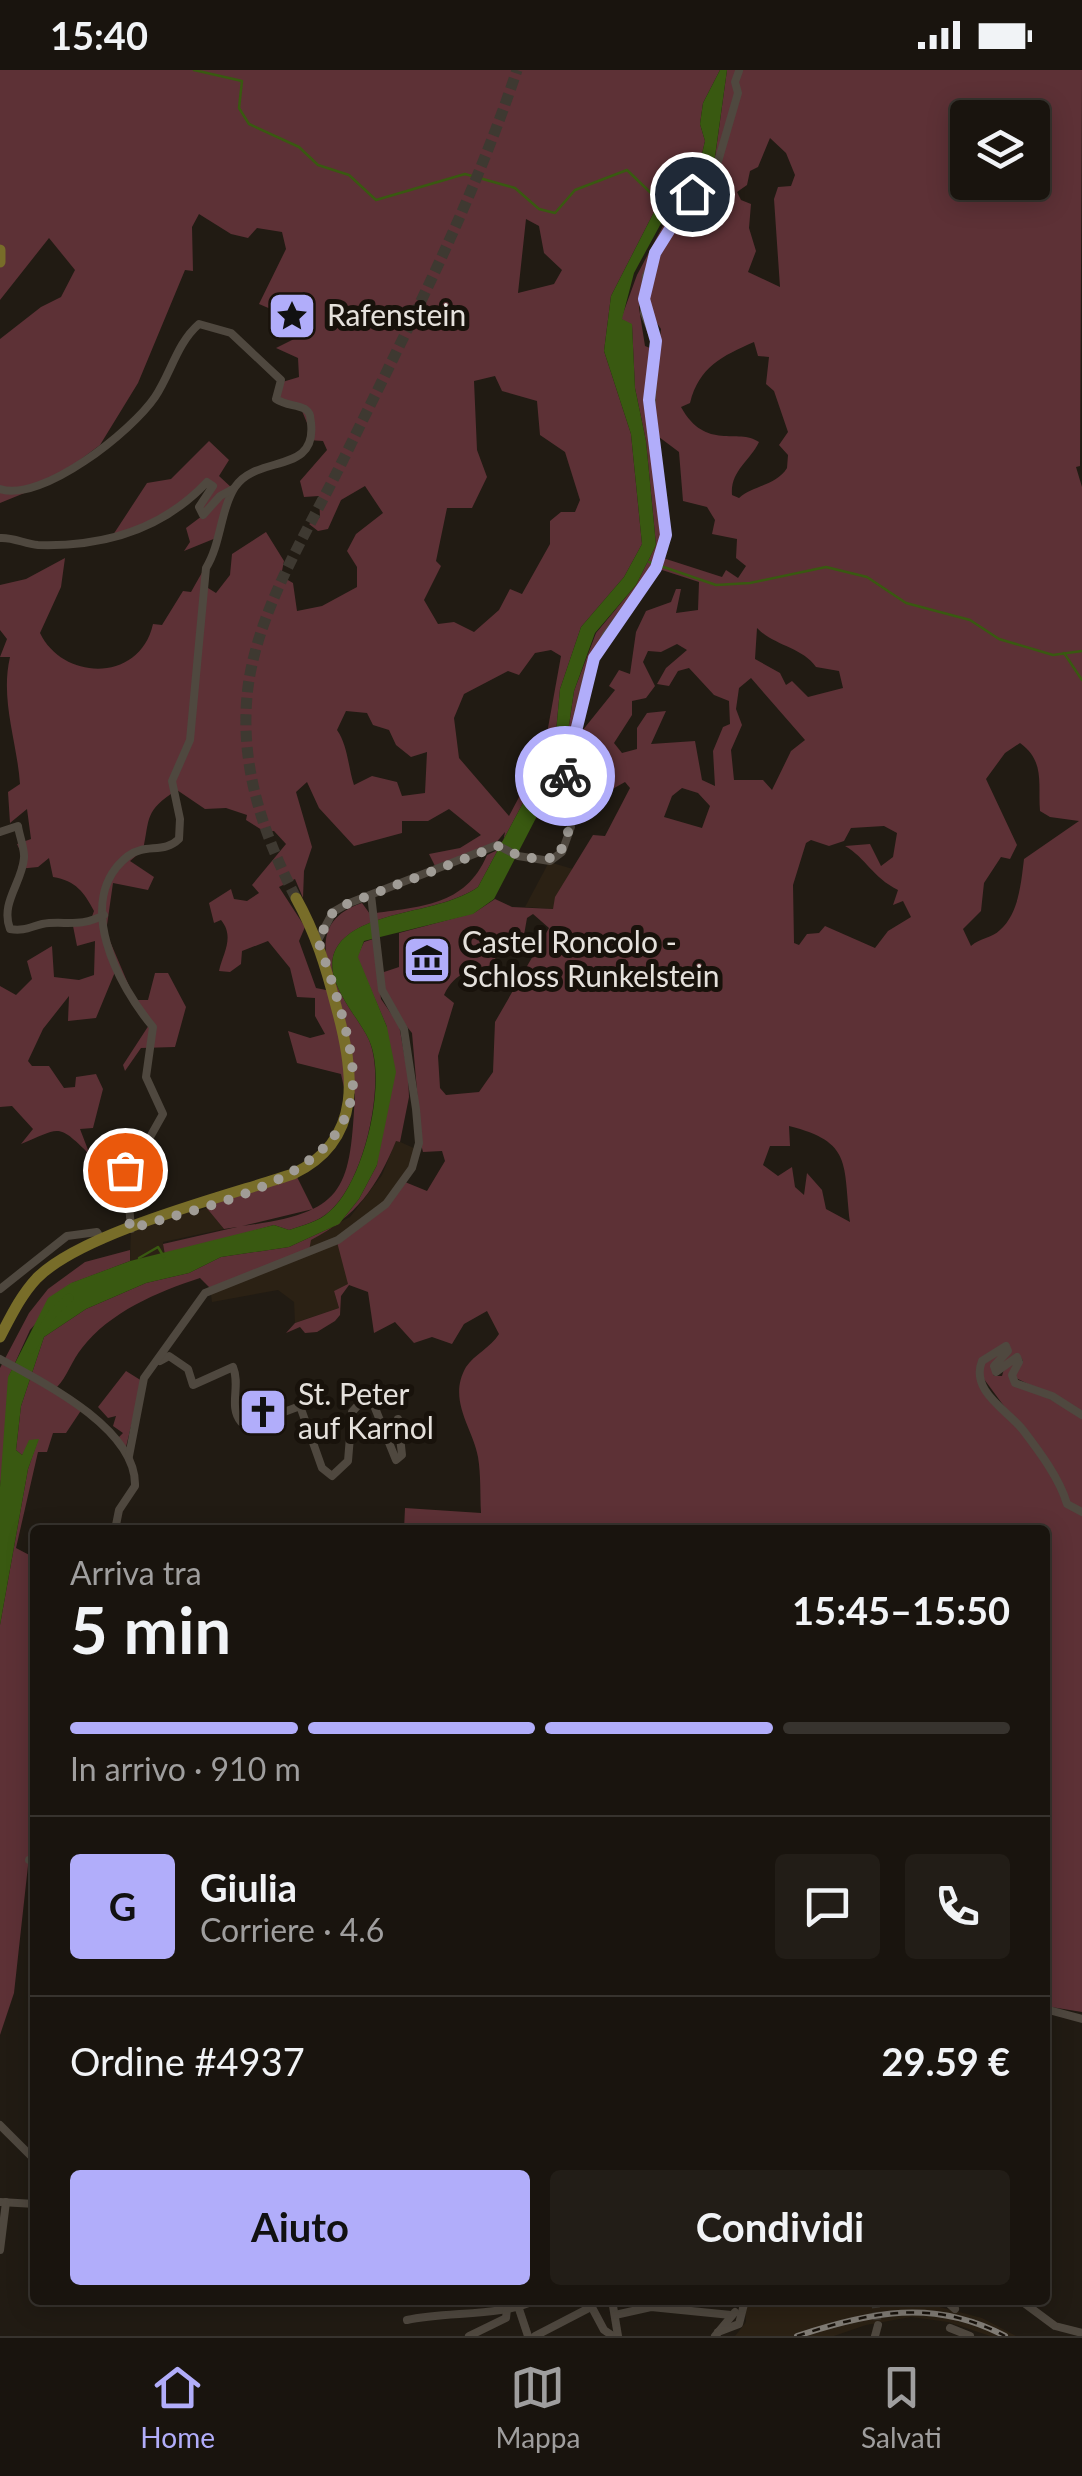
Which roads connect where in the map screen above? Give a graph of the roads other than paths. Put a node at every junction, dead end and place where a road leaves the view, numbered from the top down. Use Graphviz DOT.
graph roads {
  1 [pos="739,71"];
  2 [pos="0,250"];
  3 [pos="0,262"];
  4 [pos="3,490"];
  5 [pos="233,490"];
  6 [pos="0,500"];
  7 [pos="0,538"];
  8 [pos="0,832"];
  9 [pos="372,896"];
  10 [pos="296,898"];
  11 [pos="104,915"];
  12 [pos="317,928"];
  13 [pos="130,1229"];
  14 [pos="102,1240"];
  15 [pos="0,1289"];
  16 [pos="0,1337"];
  17 [pos="0,1359"];
  18 [pos="144,1378"];
  19 [pos="1082,1414"];
  20 [pos="398,1419"];
  21 [pos="129,1456"];
  22 [pos="1082,1512"];
  23 [pos="117,1525"];
  24 [pos="1050,2009"];
  25 [pos="1082,2019"];
  26 [pos="0,2125"];
  27 [pos="30,2155"];
  28 [pos="3,2202"];
  29 [pos="30,2204"];
  30 [pos="0,2250"];
  31 [pos="467,2305"];
  32 [pos="527,2305"];
  33 [pos="585,2305"];
  34 [pos="591,2305"];
  35 [pos="613,2305"];
  36 [pos="741,2305"];
  37 [pos="951,2305"];
  38 [pos="1027,2305"];
  39 [pos="507,2309"];
  40 [pos="519,2309"];
  41 [pos="955,2309"];
  42 [pos="614,2316"];
  43 [pos="732,2318"];
  44 [pos="407,2320"];
  45 [pos="878,2325"];
  46 [pos="949,2329"];
  47 [pos="716,2334"];
  48 [pos="1076,2334"];
  49 [pos="469,2336"];
  50 [pos="531,2336"];
  51 [pos="615,2336"];
  52 [pos="874,2336"];
  53 [pos="970,2336"];
  1 -- 9 [label="street"];
  2 -- 3 [label="main road"];
  4 -- 5 [label="street"];
  4 -- 6 [label="street"];
  5 -- 7 [label="street"];
  5 -- 11 [label="street"];
  8 -- 11 [label="street"];
  9 -- 12 [label="street"];
  9 -- 18 [label="street"];
  10 -- 12 [label="main road"];
  11 -- 13 [label="street"];
  12 -- 13 [label="main road"];
  13 -- 14 [label="main road"];
  14 -- 15 [label="street"];
  14 -- 16 [label="main road"];
  17 -- 21 [label="street"];
  18 -- 20 [label="street"];
  18 -- 21 [label="street"];
  19 -- 22 [label="street"];
  21 -- 23 [label="street"];
  24 -- 25 [label="street"];
  26 -- 27 [label="street"];
  28 -- 29 [label="street"];
  28 -- 30 [label="street"];
  31 -- 39 [label="street"];
  31 -- 44 [label="street"];
  32 -- 40 [label="street"];
  33 -- 50 [label="street"];
  34 -- 51 [label="street"];
  35 -- 42 [label="street"];
  36 -- 43 [label="street"];
  37 -- 41 [label="street"];
  38 -- 48 [label="street"];
  39 -- 40 [label="street"];
  39 -- 49 [label="street"];
  40 -- 50 [label="street"];
  42 -- 43 [label="street"];
  42 -- 51 [label="street"];
  43 -- 47 [label="street"];
  45 -- 52 [label="street"];
  46 -- 53 [label="street"];
}
